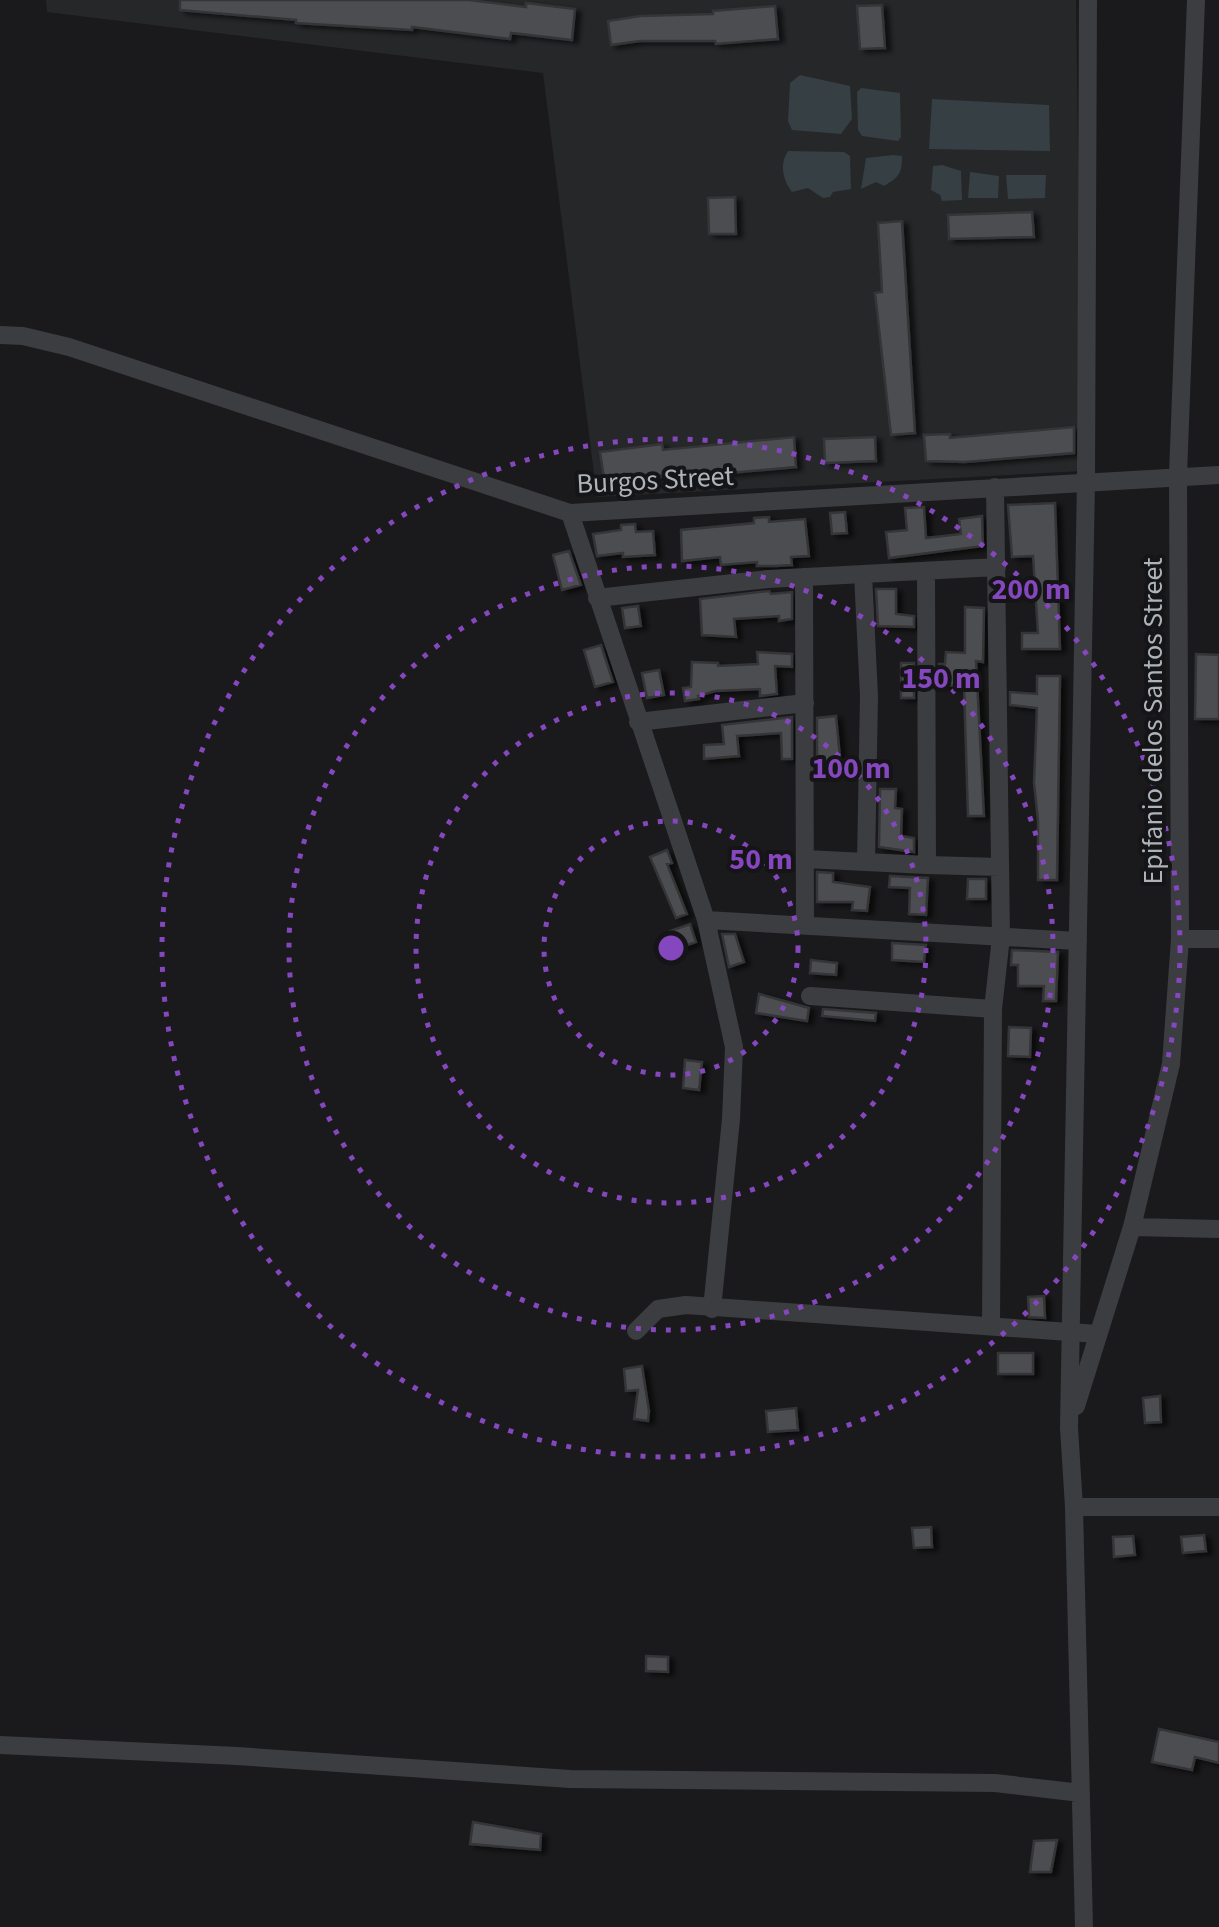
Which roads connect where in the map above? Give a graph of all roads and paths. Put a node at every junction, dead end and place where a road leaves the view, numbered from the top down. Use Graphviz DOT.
graph roads {
  1 [pos="1088,0"];
  2 [pos="1196,0"];
  3 [pos="0,335"];
  4 [pos="1219,474"];
  5 [pos="1178,475"];
  6 [pos="1086,482"];
  7 [pos="995,487"];
  8 [pos="570,513"];
  9 [pos="997,568"];
  10 [pos="926,571"];
  11 [pos="863,574"];
  12 [pos="804,577"];
  13 [pos="597,598"];
  14 [pos="805,703"];
  15 [pos="638,722"];
  16 [pos="805,859"];
  17 [pos="866,862"];
  18 [pos="928,866"];
  19 [pos="1000,867"];
  20 [pos="706,920"];
  21 [pos="805,925"];
  22 [pos="1000,937"];
  23 [pos="1180,939"];
  24 [pos="1219,939"];
  25 [pos="1078,942"];
  26 [pos="810,996"];
  27 [pos="992,1009"];
  28 [pos="1132,1227"];
  29 [pos="1219,1228"];
  30 [pos="712,1309"];
  31 [pos="991,1325"];
  32 [pos="636,1330"];
  33 [pos="1071,1330"];
  34 [pos="1098,1334"];
  35 [pos="1069,1428"];
  36 [pos="1074,1507"];
  37 [pos="1219,1507"];
  38 [pos="0,1745"];
  39 [pos="1081,1794"];
  40 [pos="1084,1927"];
  1 -- 6 [label="street"];
  2 -- 5 [label="street, Epifanio delos Santos Street"];
  3 -- 8 [label="street, Burgos Street"];
  4 -- 5 [label="street, Burgos Street"];
  5 -- 6 [label="street, Burgos Street"];
  5 -- 23 [label="street, Epifanio delos Santos Street"];
  6 -- 7 [label="street, Burgos Street"];
  6 -- 25 [label="street"];
  7 -- 8 [label="street, Burgos Street"];
  7 -- 9 [label="street"];
  8 -- 13 [label="street"];
  9 -- 10 [label="street"];
  9 -- 19 [label="street"];
  10 -- 11 [label="street"];
  10 -- 18 [label="street"];
  11 -- 12 [label="street"];
  11 -- 17 [label="street"];
  12 -- 13 [label="street"];
  12 -- 14 [label="street"];
  13 -- 15 [label="street"];
  14 -- 15 [label="street"];
  14 -- 16 [label="street"];
  15 -- 20 [label="street"];
  16 -- 17 [label="street"];
  16 -- 21 [label="street"];
  17 -- 18 [label="street"];
  18 -- 19 [label="street"];
  19 -- 22 [label="street"];
  20 -- 21 [label="street"];
  20 -- 30 [label="street"];
  21 -- 22 [label="street"];
  22 -- 25 [label="street"];
  22 -- 27 [label="street"];
  23 -- 24 [label="street"];
  23 -- 28 [label="street, Epifanio delos Santos Street"];
  25 -- 33 [label="street"];
  26 -- 27 [label="street"];
  27 -- 31 [label="street"];
  28 -- 29 [label="street"];
  28 -- 34 [label="street, Epifanio delos Santos Street"];
  30 -- 31 [label="street"];
  30 -- 32 [label="street"];
  31 -- 33 [label="street"];
  33 -- 34 [label="street"];
  33 -- 35 [label="street"];
  34 -- 35 [label="street, Epifanio delos Santos Street"];
  35 -- 36 [label="street"];
  36 -- 37 [label="street"];
  36 -- 39 [label="street"];
  38 -- 39 [label="street"];
  39 -- 40 [label="street"];
}
